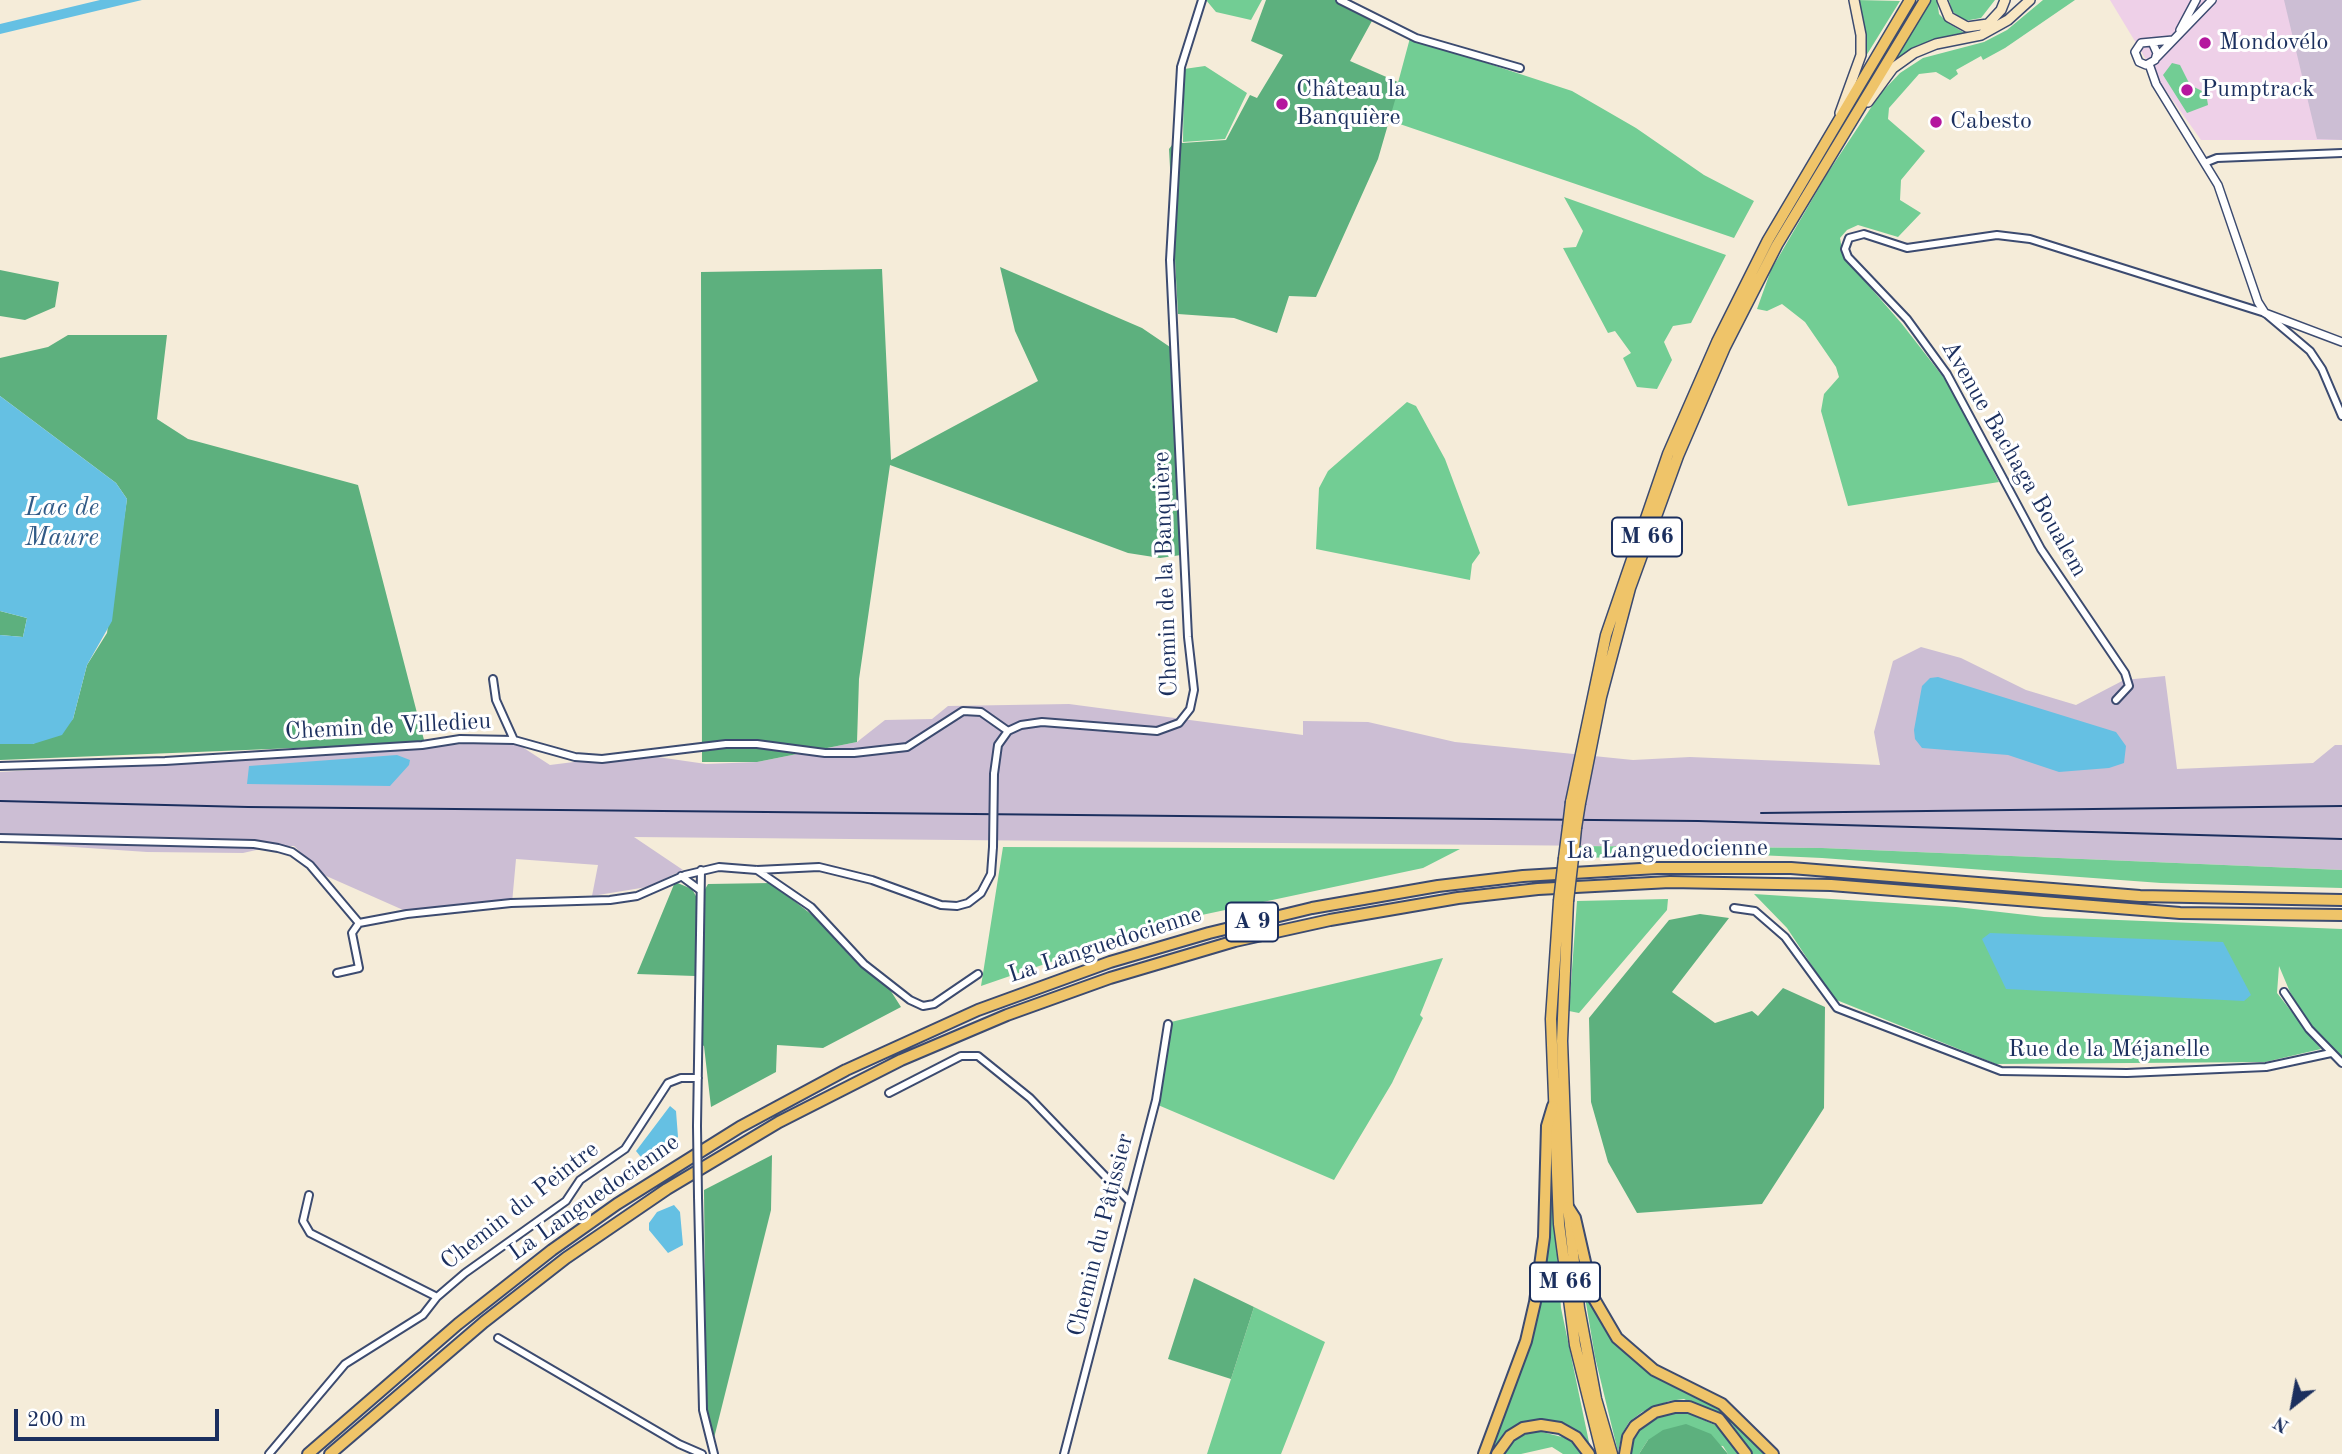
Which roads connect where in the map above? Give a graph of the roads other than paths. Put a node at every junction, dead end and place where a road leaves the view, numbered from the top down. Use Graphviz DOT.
graph roads {
  1 [pos="1202,0"];
  2 [pos="1340,0"];
  3 [pos="1854,0"];
  4 [pos="1910,0"];
  5 [pos="1925,0"];
  6 [pos="1942,0"];
  7 [pos="2005,0"];
  8 [pos="2030,0"];
  9 [pos="2196,0"];
  10 [pos="2212,0"];
  11 [pos="2180,33"];
  12 [pos="2173,40"];
  13 [pos="2152,44"];
  14 [pos="2157,57"];
  15 [pos="2149,64"];
  16 [pos="1520,68"];
  17 [pos="1840,113"];
  18 [pos="1842,133"];
  19 [pos="2342,153"];
  20 [pos="2207,162"];
  21 [pos="2266,313"];
  22 [pos="2342,342"];
  23 [pos="2342,416"];
  24 [pos="493,679"];
  25 [pos="2116,701"];
  26 [pos="1008,732"];
  27 [pos="514,740"];
  28 [pos="0,766"];
  29 [pos="1576,802"];
  30 [pos="0,838"];
  31 [pos="701,870"];
  32 [pos="757,870"];
  33 [pos="681,876"];
  34 [pos="700,890"];
  35 [pos="2342,900"];
  36 [pos="1564,901"];
  37 [pos="1734,908"];
  38 [pos="2342,915"];
  39 [pos="359,923"];
  40 [pos="337,973"];
  41 [pos="978,974"];
  42 [pos="2284,992"];
  43 [pos="1168,1024"];
  44 [pos="2330,1053"];
  45 [pos="2342,1063"];
  46 [pos="698,1078"];
  47 [pos="889,1093"];
  48 [pos="1553,1106"];
  49 [pos="309,1195"];
  50 [pos="1129,1201"];
  51 [pos="1568,1207"];
  52 [pos="437,1297"];
  53 [pos="498,1338"];
  54 [pos="269,1454"];
  55 [pos="308,1454"];
  56 [pos="331,1454"];
  57 [pos="702,1454"];
  58 [pos="714,1454"];
  59 [pos="1064,1454"];
  60 [pos="1484,1454"];
  61 [pos="1496,1454"];
  62 [pos="1589,1454"];
  63 [pos="1602,1454"];
  64 [pos="1612,1454"];
  65 [pos="1625,1454"];
  66 [pos="1746,1454"];
  67 [pos="1773,1454"];
  1 -- 26 [label="street, Chemin de la Banquière"];
  2 -- 16 [label="street"];
  3 -- 17 [label="main road, M 66"];
  4 -- 17 [label="highway, M 66"];
  5 -- 18 [label="highway, M 66"];
  6 -- 7 [label="main road"];
  8 -- 18 [label="main road, M 66"];
  9 -- 11 [label="street"];
  10 -- 11 [label="street"];
  11 -- 12 [label="street"];
  12 -- 13 [label="street"];
  12 -- 14 [label="street"];
  13 -- 14 [label="street"];
  13 -- 15 [label="street"];
  14 -- 15 [label="street"];
  15 -- 20 [label="street"];
  17 -- 29 [label="highway, M 66"];
  18 -- 29 [label="highway, M 66"];
  19 -- 20 [label="street"];
  20 -- 21 [label="street"];
  21 -- 22 [label="street"];
  21 -- 23 [label="street"];
  21 -- 25 [label="street, Avenue Bachaga Boualem"];
  24 -- 27 [label="street"];
  26 -- 27 [label="street, Chemin de Villedieu"];
  26 -- 32 [label="street, bridge"];
  27 -- 28 [label="street, Chemin de Villedieu"];
  29 -- 36 [label="highway, M 66, bridge"];
  30 -- 39 [label="street"];
  31 -- 32 [label="street"];
  31 -- 33 [label="street"];
  31 -- 34 [label="street"];
  32 -- 41 [label="street"];
  33 -- 34 [label="street"];
  33 -- 39 [label="street"];
  34 -- 46 [label="street"];
  35 -- 55 [label="highway, La Languedocienne / A 9"];
  36 -- 48 [label="highway, M 66"];
  36 -- 51 [label="highway, M 66"];
  37 -- 44 [label="street, Rue de la Méjanelle"];
  38 -- 56 [label="highway, La Languedocienne / A 9"];
  39 -- 40 [label="street"];
  42 -- 44 [label="street"];
  43 -- 50 [label="street, Chemin du Pâtissier"];
  44 -- 45 [label="street"];
  46 -- 52 [label="street, Chemin du Peintre"];
  46 -- 58 [label="street, bridge"];
  47 -- 50 [label="street"];
  48 -- 60 [label="highway"];
  48 -- 63 [label="highway, M 66"];
  49 -- 52 [label="street"];
  50 -- 59 [label="street, Chemin du Pâtissier"];
  51 -- 64 [label="highway, M 66"];
  51 -- 67 [label="highway"];
  52 -- 54 [label="street, Chemin du Peintre"];
  53 -- 57 [label="street"];
  61 -- 62 [label="highway"];
  65 -- 66 [label="highway"];
}
